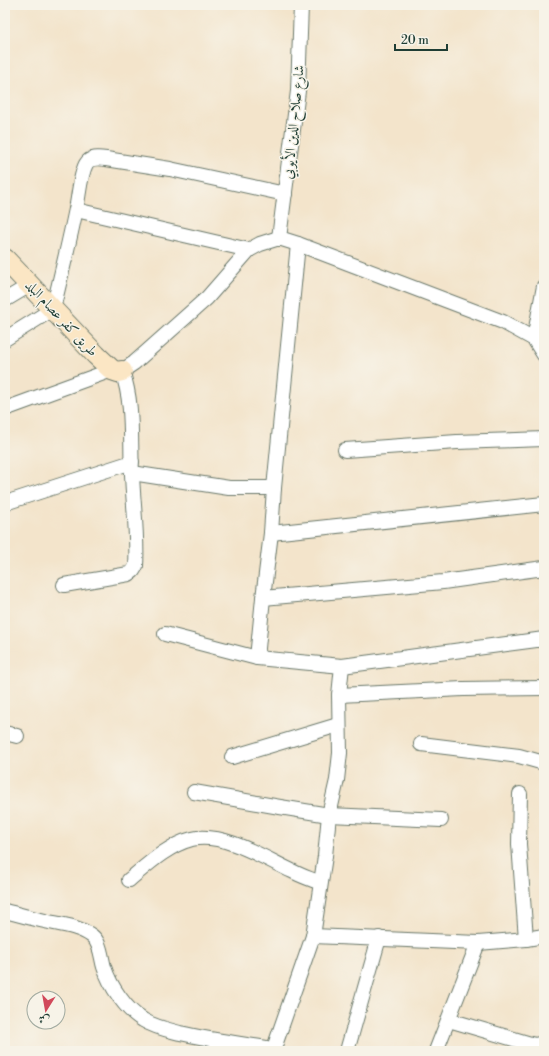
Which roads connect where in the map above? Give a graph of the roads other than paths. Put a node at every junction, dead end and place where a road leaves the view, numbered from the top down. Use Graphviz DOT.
graph roads {
  1 [pos="301,5"];
  2 [pos="286,194"];
  3 [pos="76,210"];
  4 [pos="279,238"];
  5 [pos="298,244"];
  6 [pos="248,250"];
  7 [pos="5,259"];
  8 [pos="30,285"];
  9 [pos="544,286"];
  10 [pos="5,300"];
  11 [pos="53,309"];
  12 [pos="5,339"];
  13 [pos="534,339"];
  14 [pos="544,355"];
  15 [pos="117,371"];
  16 [pos="5,409"];
  17 [pos="544,439"];
  18 [pos="345,450"];
  19 [pos="132,468"];
  20 [pos="274,488"];
  21 [pos="5,503"];
  22 [pos="544,504"];
  23 [pos="271,533"];
  24 [pos="544,568"];
  25 [pos="64,586"];
  26 [pos="263,598"];
  27 [pos="165,634"];
  28 [pos="544,639"];
  29 [pos="257,658"];
  30 [pos="342,666"];
  31 [pos="544,688"];
  32 [pos="338,695"];
  33 [pos="338,725"];
  34 [pos="421,744"];
  35 [pos="232,757"];
  36 [pos="544,763"];
  37 [pos="194,792"];
  38 [pos="520,794"];
  39 [pos="329,815"];
  40 [pos="441,820"];
  41 [pos="129,880"];
  42 [pos="320,883"];
  43 [pos="5,911"];
  44 [pos="313,936"];
  45 [pos="544,936"];
  46 [pos="379,938"];
  47 [pos="526,939"];
  48 [pos="478,943"];
  49 [pos="449,1020"];
  50 [pos="537,1046"];
  51 [pos="273,1050"];
  52 [pos="347,1051"];
  53 [pos="436,1051"];
  1 -- 2 [label="street, شارع صلاح الدين الأيوبي"];
  2 -- 3 [label="street"];
  2 -- 4 [label="street, شارع صلاح الدين الأيوبي"];
  3 -- 6 [label="street"];
  3 -- 11 [label="street"];
  4 -- 5 [label="street"];
  4 -- 6 [label="street"];
  5 -- 13 [label="street"];
  5 -- 20 [label="street"];
  6 -- 15 [label="street"];
  7 -- 8 [label="street, طريق كفر عصام البلد"];
  8 -- 10 [label="street"];
  8 -- 11 [label="street, طريق كفر عصام البلد"];
  9 -- 13 [label="street"];
  11 -- 12 [label="street"];
  11 -- 15 [label="street, طريق كفر عصام البلد"];
  13 -- 14 [label="street"];
  15 -- 16 [label="street"];
  15 -- 19 [label="street"];
  17 -- 18 [label="street"];
  19 -- 20 [label="street"];
  19 -- 21 [label="street"];
  19 -- 25 [label="street"];
  20 -- 23 [label="street"];
  22 -- 23 [label="street"];
  23 -- 26 [label="street"];
  24 -- 26 [label="street"];
  26 -- 29 [label="street"];
  27 -- 29 [label="street"];
  28 -- 30 [label="street"];
  29 -- 30 [label="street"];
  30 -- 32 [label="street"];
  31 -- 32 [label="street"];
  32 -- 33 [label="street"];
  33 -- 35 [label="street"];
  33 -- 39 [label="street"];
  34 -- 36 [label="street"];
  37 -- 39 [label="street"];
  38 -- 47 [label="street"];
  39 -- 40 [label="street"];
  39 -- 42 [label="street"];
  41 -- 42 [label="street"];
  42 -- 44 [label="street"];
  43 -- 51 [label="street"];
  44 -- 46 [label="street"];
  44 -- 51 [label="street"];
  45 -- 47 [label="street"];
  46 -- 48 [label="street"];
  46 -- 52 [label="street"];
  47 -- 48 [label="street"];
  48 -- 49 [label="street"];
  49 -- 50 [label="street"];
  49 -- 53 [label="street"];
}
